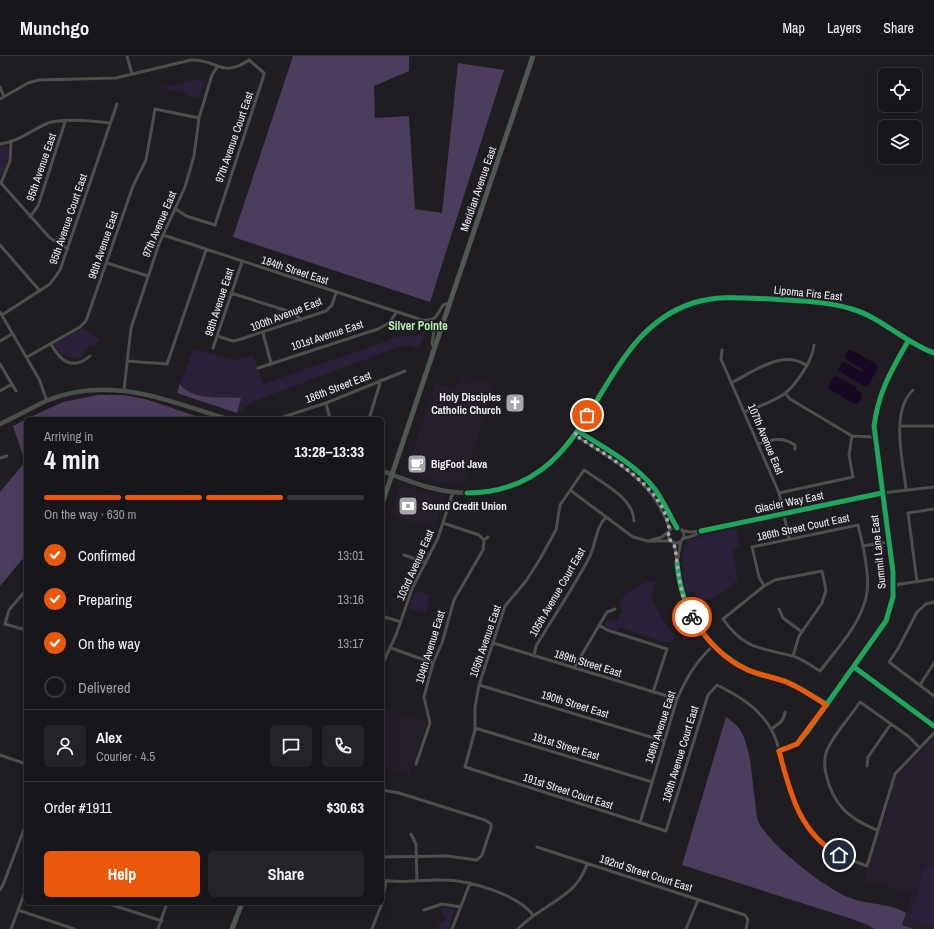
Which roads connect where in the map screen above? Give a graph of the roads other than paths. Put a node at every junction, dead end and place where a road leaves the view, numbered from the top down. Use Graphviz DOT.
graph roads {
  1 [pos="127,56"];
  2 [pos="251,56"];
  3 [pos="533,56"];
  4 [pos="250,60"];
  5 [pos="217,67"];
  6 [pos="132,74"];
  7 [pos="0,87"];
  8 [pos="2,98"];
  9 [pos="116,104"];
  10 [pos="199,118"];
  11 [pos="65,122"];
  12 [pos="110,123"];
  13 [pos="11,143"];
  14 [pos="0,144"];
  15 [pos="0,182"];
  16 [pos="176,209"];
  17 [pos="30,217"];
  18 [pos="163,235"];
  19 [pos="0,245"];
  20 [pos="68,248"];
  21 [pos="206,250"];
  22 [pos="242,262"];
  23 [pos="107,263"];
  24 [pos="148,276"];
  25 [pos="40,291"];
  26 [pos="232,293"];
  27 [pos="336,293"];
  28 [pos="450,303"];
  29 [pos="396,313"];
  30 [pos="1,314"];
  31 [pos="301,320"];
  32 [pos="422,320"];
  33 [pos="263,333"];
  34 [pos="12,334"];
  35 [pos="217,336"];
  36 [pos="0,341"];
  37 [pos="908,341"];
  38 [pos="50,344"];
  39 [pos="814,345"];
  40 [pos="435,347"];
  41 [pos="213,348"];
  42 [pos="722,350"];
  43 [pos="934,353"];
  44 [pos="90,356"];
  45 [pos="27,357"];
  46 [pos="127,361"];
  47 [pos="271,362"];
  48 [pos="0,364"];
  49 [pos="806,366"];
  50 [pos="258,368"];
  51 [pos="405,371"];
  52 [pos="381,380"];
  53 [pos="731,382"];
  54 [pos="12,384"];
  55 [pos="124,390"];
  56 [pos="913,390"];
  57 [pos="0,391"];
  58 [pos="16,392"];
  59 [pos="785,393"];
  60 [pos="47,401"];
  61 [pos="326,402"];
  62 [pos="744,412"];
  63 [pos="221,417"];
  64 [pos="284,417"];
  65 [pos="330,417"];
  66 [pos="370,417"];
  67 [pos="0,424"];
  68 [pos="900,426"];
  69 [pos="934,426"];
  70 [pos="576,433"];
  71 [pos="852,436"];
  72 [pos="875,436"];
  73 [pos="758,444"];
  74 [pos="795,449"];
  75 [pos="7,456"];
  76 [pos="0,458"];
  77 [pos="384,472"];
  78 [pos="392,474"];
  79 [pos="934,487"];
  80 [pos="906,489"];
  81 [pos="570,490"];
  82 [pos="453,492"];
  83 [pos="779,492"];
  84 [pos="882,493"];
  85 [pos="384,498"];
  86 [pos="934,509"];
  87 [pos="784,514"];
  88 [pos="606,517"];
  89 [pos="634,521"];
  90 [pos="443,523"];
  91 [pos="677,528"];
  92 [pos="681,529"];
  93 [pos="669,531"];
  94 [pos="701,531"];
  95 [pos="488,537"];
  96 [pos="788,538"];
  97 [pos="484,540"];
  98 [pos="682,540"];
  99 [pos="648,541"];
  100 [pos="671,542"];
  101 [pos="888,542"];
  102 [pos="863,546"];
  103 [pos="404,555"];
  104 [pos="426,563"];
  105 [pos="677,563"];
  106 [pos="934,579"];
  107 [pos="917,582"];
  108 [pos="894,585"];
  109 [pos="764,586"];
  110 [pos="24,592"];
  111 [pos="934,602"];
  112 [pos="615,609"];
  113 [pos="780,609"];
  114 [pos="385,617"];
  115 [pos="401,622"];
  116 [pos="599,625"];
  117 [pos="24,629"];
  118 [pos="802,632"];
  119 [pos="493,643"];
  120 [pos="714,645"];
  121 [pos="390,648"];
  122 [pos="534,656"];
  123 [pos="793,656"];
  124 [pos="384,661"];
  125 [pos="433,663"];
  126 [pos="934,663"];
  127 [pos="854,667"];
  128 [pos="574,668"];
  129 [pos="479,685"];
  130 [pos="920,685"];
  131 [pos="652,692"];
  132 [pos="934,696"];
  133 [pos="677,699"];
  134 [pos="826,705"];
  135 [pos="785,712"];
  136 [pos="891,724"];
  137 [pos="934,726"];
  138 [pos="475,728"];
  139 [pos="771,729"];
  140 [pos="934,733"];
  141 [pos="664,741"];
  142 [pos="920,748"];
  143 [pos="779,751"];
  144 [pos="0,755"];
  145 [pos="24,763"];
  146 [pos="416,764"];
  147 [pos="867,766"];
  148 [pos="466,767"];
  149 [pos="652,782"];
  150 [pos="384,790"];
  151 [pos="640,823"];
  152 [pos="24,829"];
  153 [pos="877,830"];
  154 [pos="666,831"];
  155 [pos="411,834"];
  156 [pos="537,847"];
  157 [pos="384,857"];
  158 [pos="417,857"];
  159 [pos="587,864"];
  160 [pos="417,880"];
  161 [pos="386,881"];
  162 [pos="470,883"];
  163 [pos="0,890"];
  164 [pos="384,892"];
  165 [pos="24,894"];
  166 [pos="698,900"];
  167 [pos="112,905"];
  168 [pos="166,905"];
  169 [pos="241,905"];
  170 [pos="381,905"];
  171 [pos="460,907"];
  172 [pos="18,910"];
  173 [pos="424,910"];
  174 [pos="533,915"];
  175 [pos="162,921"];
  176 [pos="11,929"];
  177 [pos="74,929"];
  178 [pos="158,929"];
  179 [pos="232,929"];
  180 [pos="372,929"];
  181 [pos="452,929"];
  182 [pos="518,929"];
  183 [pos="686,929"];
  184 [pos="746,929"];
  1 -- 6 [label="street"];
  2 -- 4 [label="street"];
  3 -- 28 [label="main road, Meridian Avenue East"];
  4 -- 5 [label="street"];
  4 -- 16 [label="street, 97th Avenue Court East"];
  5 -- 6 [label="street"];
  5 -- 10 [label="street, 97th Avenue East"];
  6 -- 8 [label="street"];
  7 -- 8 [label="street"];
  9 -- 12 [label="street, 95th Avenue Court East"];
  10 -- 16 [label="street, 97th Avenue East"];
  10 -- 23 [label="street, 96th Avenue East"];
  11 -- 12 [label="street"];
  11 -- 13 [label="street"];
  11 -- 17 [label="street, 95th Avenue East"];
  12 -- 20 [label="street, 95th Avenue Court East"];
  13 -- 14 [label="street"];
  13 -- 15 [label="street"];
  15 -- 17 [label="street"];
  16 -- 18 [label="street, 97th Avenue East"];
  17 -- 20 [label="street"];
  18 -- 21 [label="street, 184th Street East"];
  18 -- 24 [label="street, 97th Avenue East"];
  19 -- 25 [label="street"];
  20 -- 25 [label="street, 95th Avenue Court East"];
  21 -- 22 [label="street, 184th Street East"];
  21 -- 46 [label="street"];
  22 -- 26 [label="street, 98th Avenue East"];
  22 -- 27 [label="street, 184th Street East"];
  23 -- 24 [label="street"];
  23 -- 38 [label="street, 96th Avenue East"];
  24 -- 46 [label="street, 97th Avenue East"];
  25 -- 30 [label="street, 95th Avenue Court East"];
  26 -- 31 [label="street"];
  26 -- 35 [label="street, 98th Avenue East"];
  27 -- 29 [label="street, 184th Street East"];
  27 -- 31 [label="street, 100th Avenue East"];
  28 -- 32 [label="street"];
  28 -- 40 [label="main road, Meridian Avenue East"];
  29 -- 32 [label="street, 184th Street East"];
  29 -- 47 [label="street, 101st Avenue East"];
  30 -- 34 [label="street"];
  31 -- 33 [label="street, 100th Avenue East"];
  32 -- 40 [label="street"];
  33 -- 35 [label="street, 100th Avenue East"];
  33 -- 47 [label="street"];
  34 -- 36 [label="street"];
  34 -- 45 [label="street"];
  35 -- 41 [label="street, 98th Avenue East"];
  37 -- 43 [label="street, Lipoma Firs East"];
  37 -- 70 [label="street, Lipoma Firs East"];
  37 -- 72 [label="street, Summit Lane East"];
  38 -- 44 [label="street"];
  38 -- 45 [label="street, 96th Avenue East"];
  39 -- 49 [label="street"];
  40 -- 78 [label="main road, Meridian Avenue East"];
  42 -- 53 [label="street, 107th Avenue East"];
  45 -- 60 [label="street"];
  46 -- 55 [label="street, 97th Avenue East"];
  47 -- 50 [label="street, 101st Avenue East"];
  48 -- 54 [label="street"];
  49 -- 53 [label="street"];
  49 -- 59 [label="street"];
  51 -- 52 [label="street, 186th Street East"];
  52 -- 61 [label="street, 186th Street East"];
  52 -- 66 [label="street"];
  53 -- 62 [label="street, 107th Avenue East"];
  54 -- 57 [label="street"];
  54 -- 58 [label="street"];
  55 -- 60 [label="street"];
  55 -- 63 [label="street"];
  56 -- 68 [label="street"];
  59 -- 62 [label="street"];
  59 -- 71 [label="street"];
  60 -- 67 [label="street"];
  61 -- 64 [label="street, 186th Street East"];
  61 -- 65 [label="street"];
  62 -- 73 [label="street, 107th Avenue East"];
  68 -- 69 [label="street"];
  68 -- 80 [label="street"];
  70 -- 82 [label="street, Lipoma Firs East"];
  70 -- 91 [label="street"];
  70 -- 93 [label="street"];
  71 -- 72 [label="street"];
  71 -- 83 [label="street"];
  72 -- 84 [label="street, Summit Lane East"];
  73 -- 74 [label="street"];
  73 -- 83 [label="street, 107th Avenue East"];
  75 -- 76 [label="street"];
  77 -- 78 [label="street, Lipoma Firs East"];
  78 -- 82 [label="street, Lipoma Firs East"];
  78 -- 85 [label="main road"];
  79 -- 80 [label="street, Glacier Way East"];
  80 -- 84 [label="street, Glacier Way East"];
  81 -- 88 [label="street"];
  81 -- 89 [label="street, 105th Avenue East"];
  81 -- 119 [label="street, 105th Avenue East"];
  82 -- 90 [label="street, 103rd Avenue East"];
  83 -- 87 [label="street, 107th Avenue East"];
  84 -- 87 [label="street, Glacier Way East"];
  84 -- 101 [label="street, Summit Lane East"];
  86 -- 107 [label="street"];
  87 -- 94 [label="street, Glacier Way East"];
  87 -- 96 [label="street, 107th Avenue East"];
  88 -- 99 [label="street"];
  88 -- 122 [label="street, 105th Avenue Court East"];
  90 -- 97 [label="street"];
  90 -- 104 [label="street, 103rd Avenue East"];
  91 -- 92 [label="street"];
  91 -- 93 [label="street"];
  92 -- 94 [label="street, Glacier Way East"];
  92 -- 98 [label="street"];
  93 -- 99 [label="street"];
  93 -- 100 [label="street"];
  94 -- 98 [label="street, Glacier Way East"];
  95 -- 97 [label="street"];
  96 -- 102 [label="street, 186th Street Court East"];
  96 -- 109 [label="street, 186th Street Court East"];
  97 -- 125 [label="street, 104th Avenue East"];
  98 -- 100 [label="street"];
  98 -- 105 [label="street"];
  99 -- 100 [label="street"];
  100 -- 105 [label="street"];
  101 -- 102 [label="street"];
  101 -- 108 [label="street, Summit Lane East"];
  102 -- 123 [label="street"];
  103 -- 104 [label="street"];
  104 -- 115 [label="street, 103rd Avenue East"];
  105 -- 120 [label="street"];
  106 -- 107 [label="street"];
  107 -- 108 [label="street"];
  108 -- 127 [label="street, Summit Lane East"];
  109 -- 118 [label="street"];
  109 -- 123 [label="street"];
  110 -- 117 [label="street"];
  111 -- 130 [label="street"];
  112 -- 116 [label="street"];
  113 -- 118 [label="street"];
  114 -- 115 [label="street"];
  115 -- 121 [label="street, 103rd Avenue East"];
  116 -- 128 [label="street"];
  116 -- 131 [label="street"];
  118 -- 123 [label="street"];
  119 -- 122 [label="street, 189th Street East"];
  119 -- 129 [label="street, 105th Avenue East"];
  120 -- 133 [label="street, 106th Avenue East"];
  120 -- 134 [label="street"];
  121 -- 124 [label="street, 103rd Avenue East"];
  121 -- 125 [label="street"];
  122 -- 128 [label="street, 189th Street East"];
  125 -- 146 [label="street, 104th Avenue East"];
  126 -- 130 [label="street"];
  127 -- 134 [label="street, Summit Lane East"];
  127 -- 137 [label="street"];
  128 -- 131 [label="street, 189th Street East"];
  129 -- 138 [label="street, 105th Avenue East"];
  129 -- 141 [label="street, 190th Street East"];
  130 -- 132 [label="street"];
  131 -- 133 [label="street, 189th Street East"];
  133 -- 141 [label="street, 106th Avenue East"];
  134 -- 143 [label="street, Summit Lane East"];
  135 -- 139 [label="street"];
  136 -- 142 [label="street"];
  136 -- 147 [label="street"];
  136 -- 153 [label="street"];
  138 -- 148 [label="street, 105th Avenue East"];
  138 -- 149 [label="street, 191st Street East"];
  139 -- 143 [label="street"];
  139 -- 154 [label="street, 106th Avenue Court East"];
  140 -- 142 [label="street"];
  141 -- 149 [label="street, 106th Avenue East"];
  142 -- 153 [label="street"];
  143 -- 153 [label="street"];
  144 -- 145 [label="street"];
  148 -- 151 [label="street, 191st Street Court East"];
  149 -- 151 [label="street, 106th Avenue East"];
  150 -- 158 [label="street"];
  151 -- 154 [label="street, 191st Street Court East"];
  152 -- 163 [label="street"];
  155 -- 158 [label="street"];
  156 -- 159 [label="street, 192nd Street Court East"];
  157 -- 158 [label="street"];
  158 -- 160 [label="street"];
  159 -- 166 [label="street, 192nd Street Court East"];
  159 -- 174 [label="street"];
  160 -- 161 [label="street"];
  160 -- 162 [label="street"];
  161 -- 164 [label="street"];
  162 -- 171 [label="street"];
  162 -- 174 [label="street"];
  165 -- 172 [label="street"];
  166 -- 183 [label="street"];
  166 -- 184 [label="street, 192nd Street Court East"];
  167 -- 175 [label="street"];
  168 -- 175 [label="street"];
  169 -- 179 [label="main road"];
  170 -- 180 [label="street"];
  171 -- 173 [label="street"];
  171 -- 181 [label="street"];
  172 -- 176 [label="street"];
  172 -- 177 [label="street"];
  174 -- 182 [label="street"];
  175 -- 178 [label="street"];
}
